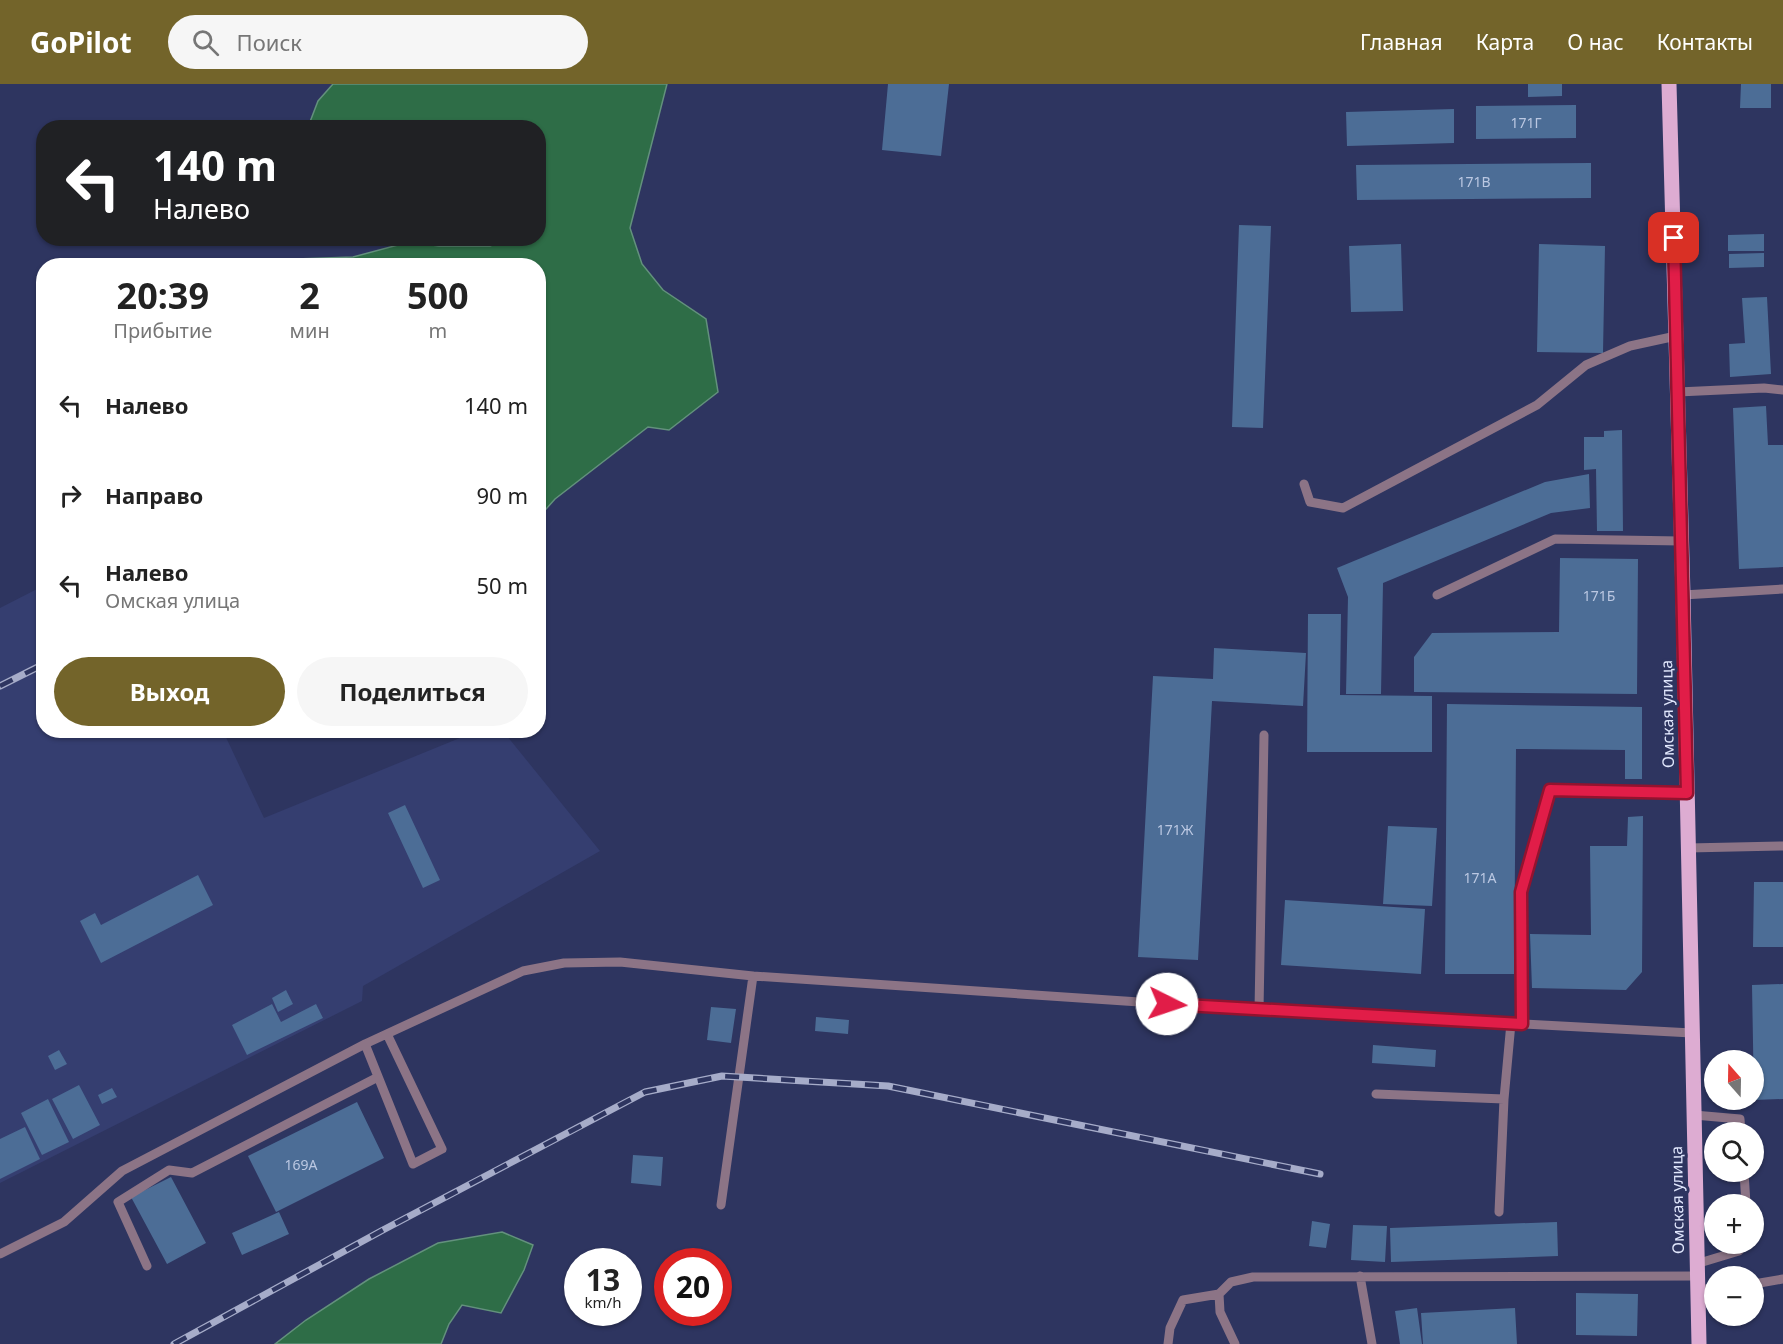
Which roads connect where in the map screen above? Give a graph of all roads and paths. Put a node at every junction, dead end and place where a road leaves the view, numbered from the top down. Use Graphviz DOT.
graph roads {
  1 [pos="1669,84"];
  2 [pos="1676,336"];
  3 [pos="1783,390"];
  4 [pos="1678,392"];
  5 [pos="1304,484"];
  6 [pos="1681,541"];
  7 [pos="1783,590"];
  8 [pos="1437,596"];
  9 [pos="1683,596"];
  10 [pos="1264,735"];
  11 [pos="1687,793"];
  12 [pos="1783,846"];
  13 [pos="1688,848"];
  14 [pos="753,976"];
  15 [pos="1259,1010"];
  16 [pos="1511,1023"];
  17 [pos="1522,1024"];
  18 [pos="1692,1033"];
  19 [pos="387,1034"];
  20 [pos="365,1044"];
  21 [pos="378,1077"];
  22 [pos="1377,1094"];
  23 [pos="1504,1099"];
  24 [pos="1694,1115"];
  25 [pos="1740,1122"];
  26 [pos="721,1205"];
  27 [pos="1499,1212"];
  28 [pos="0,1254"];
  29 [pos="1734,1254"];
  30 [pos="147,1266"];
  31 [pos="1360,1276"];
  32 [pos="1697,1276"];
  33 [pos="1783,1279"];
  34 [pos="1704,1281"];
  35 [pos="1764,1282"];
  36 [pos="1219,1294"];
  37 [pos="1168,1344"];
  38 [pos="1234,1344"];
  39 [pos="1372,1344"];
  40 [pos="1699,1344"];
  1 -- 2 [label="main road, Омская улица"];
  2 -- 4 [label="main road, Омская улица"];
  2 -- 5 [label="lane"];
  3 -- 4 [label="lane"];
  4 -- 6 [label="main road, Омская улица"];
  6 -- 8 [label="lane"];
  6 -- 9 [label="main road, Омская улица"];
  7 -- 9 [label="lane"];
  9 -- 11 [label="main road, Омская улица"];
  10 -- 15 [label="lane"];
  11 -- 13 [label="main road, Омская улица"];
  11 -- 17 [label="lane"];
  12 -- 13 [label="lane"];
  13 -- 18 [label="main road, Омская улица"];
  14 -- 15 [label="lane"];
  14 -- 19 [label="lane"];
  14 -- 26 [label="lane"];
  15 -- 16 [label="lane"];
  16 -- 17 [label="lane"];
  16 -- 23 [label="lane"];
  17 -- 18 [label="lane"];
  18 -- 24 [label="main road, Омская улица"];
  19 -- 20 [label="lane"];
  19 -- 21 [label="lane"];
  20 -- 21 [label="lane"];
  20 -- 28 [label="lane"];
  21 -- 30 [label="lane"];
  22 -- 23 [label="lane"];
  23 -- 27 [label="lane"];
  24 -- 25 [label="lane"];
  24 -- 32 [label="main road, Омская улица"];
  29 -- 32 [label="lane"];
  31 -- 32 [label="lane"];
  31 -- 36 [label="lane"];
  31 -- 39 [label="lane"];
  32 -- 34 [label="lane"];
  32 -- 40 [label="main road, Омская улица"];
  33 -- 35 [label="lane"];
  36 -- 37 [label="lane"];
  36 -- 38 [label="lane"];
}
